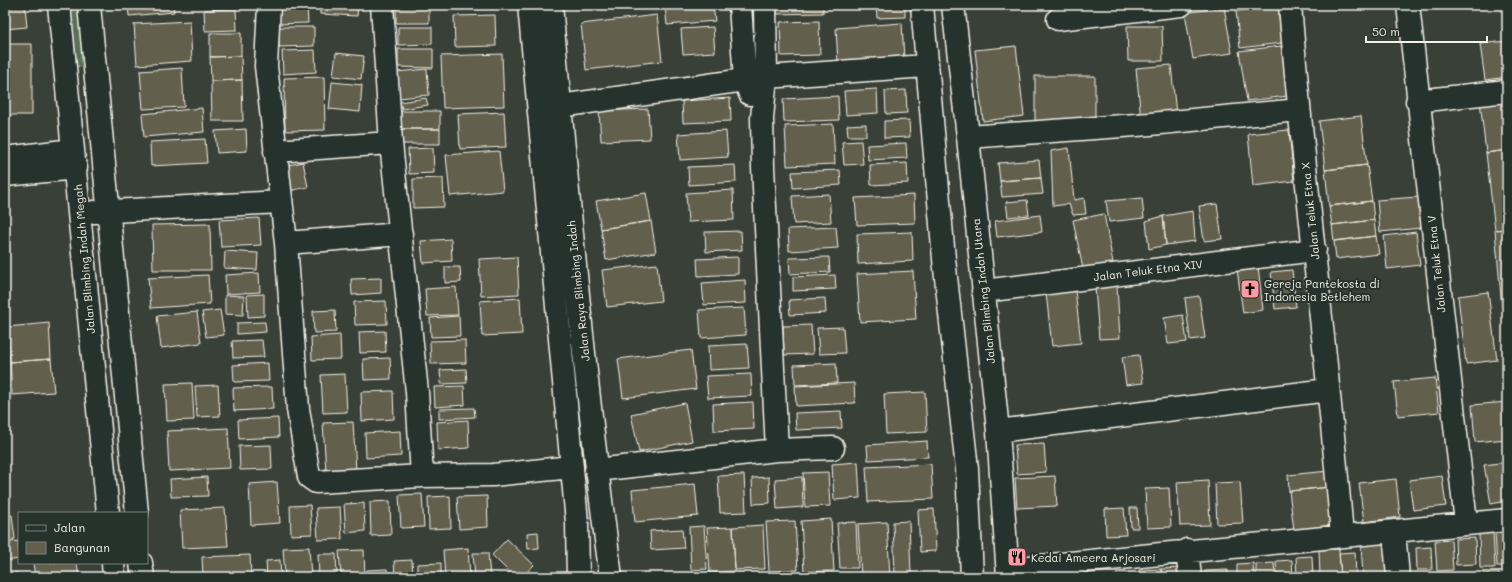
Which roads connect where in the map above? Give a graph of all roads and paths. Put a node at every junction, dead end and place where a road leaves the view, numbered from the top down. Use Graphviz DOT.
graph roads {
  1 [pos="59,5"];
  2 [pos="89,5"];
  3 [pos="269,5"];
  4 [pos="382,5"];
  5 [pos="529,5"];
  6 [pos="551,5"];
  7 [pos="740,5"];
  8 [pos="765,5"];
  9 [pos="922,5"];
  10 [pos="952,5"];
  11 [pos="1181,5"];
  12 [pos="1290,5"];
  13 [pos="1408,5"];
  14 [pos="1058,19"];
  15 [pos="926,66"];
  16 [pos="766,77"];
  17 [pos="744,81"];
  18 [pos="97,85"];
  19 [pos="66,87"];
  20 [pos="1507,91"];
  21 [pos="1417,100"];
  22 [pos="560,106"];
  23 [pos="1299,110"];
  24 [pos="762,118"];
  25 [pos="968,137"];
  26 [pos="391,143"];
  27 [pos="276,151"];
  28 [pos="5,158"];
  29 [pos="74,159"];
  30 [pos="5,175"];
  31 [pos="280,202"];
  32 [pos="108,210"];
  33 [pos="80,213"];
  34 [pos="400,234"];
  35 [pos="286,243"];
  36 [pos="1314,250"];
  37 [pos="982,291"];
  38 [pos="1328,390"];
  39 [pos="998,431"];
  40 [pos="833,448"];
  41 [pos="778,450"];
  42 [pos="572,467"];
  43 [pos="596,470"];
  44 [pos="422,476"];
  45 [pos="108,512"];
  46 [pos="137,512"];
  47 [pos="1507,520"];
  48 [pos="1466,523"];
  49 [pos="1394,531"];
  50 [pos="1342,536"];
  51 [pos="1188,550"];
  52 [pos="113,564"];
  53 [pos="142,564"];
  54 [pos="1008,573"];
  55 [pos="114,577"];
  56 [pos="143,577"];
  57 [pos="578,577"];
  58 [pos="611,577"];
  59 [pos="972,577"];
  60 [pos="1190,577"];
  61 [pos="1398,577"];
  1 -- 19 [label="street, Jalan Blimbing Indah Megah"];
  2 -- 18 [label="street"];
  3 -- 27 [label="street"];
  4 -- 26 [label="street"];
  5 -- 42 [label="street, Jalan Raya Blimbing Indah"];
  6 -- 22 [label="street, Jalan Raya Blimbing Indah"];
  7 -- 17 [label="street"];
  8 -- 16 [label="street"];
  9 -- 15 [label="street"];
  10 -- 25 [label="street, Jalan Blimbing Indah Utara"];
  11 -- 14 [label="street"];
  12 -- 23 [label="street, Jalan Teluk Etna X"];
  13 -- 21 [label="street, Jalan Teluk Etna V"];
  15 -- 16 [label="street"];
  15 -- 59 [label="street"];
  16 -- 17 [label="street"];
  16 -- 24 [label="street"];
  17 -- 22 [label="street"];
  17 -- 24 [label="street"];
  18 -- 19 [label="street"];
  18 -- 32 [label="street"];
  19 -- 29 [label="street, Jalan Blimbing Indah Megah"];
  20 -- 21 [label="street"];
  21 -- 48 [label="street, Jalan Teluk Etna V"];
  22 -- 43 [label="street, Jalan Raya Blimbing Indah"];
  23 -- 25 [label="street"];
  23 -- 36 [label="street, Jalan Teluk Etna X"];
  24 -- 41 [label="street"];
  25 -- 37 [label="street, Jalan Blimbing Indah Utara"];
  26 -- 27 [label="street"];
  26 -- 34 [label="street"];
  27 -- 31 [label="street"];
  28 -- 29 [label="street"];
  29 -- 30 [label="street"];
  29 -- 33 [label="street, Jalan Blimbing Indah Megah"];
  31 -- 32 [label="street"];
  31 -- 35 [label="street"];
  32 -- 33 [label="street"];
  32 -- 46 [label="street"];
  33 -- 45 [label="street, Jalan Blimbing Indah Megah"];
  34 -- 35 [label="street"];
  34 -- 44 [label="street"];
  35 -- 44 [label="street"];
  36 -- 37 [label="street, Jalan Teluk Etna XIV"];
  36 -- 38 [label="street, Jalan Teluk Etna X"];
  37 -- 39 [label="street, Jalan Blimbing Indah Utara"];
  38 -- 39 [label="street"];
  38 -- 50 [label="street, Jalan Teluk Etna X"];
  39 -- 54 [label="street, Jalan Blimbing Indah Utara"];
  40 -- 41 [label="street"];
  41 -- 43 [label="street"];
  42 -- 44 [label="street"];
  42 -- 57 [label="street, Jalan Raya Blimbing Indah"];
  43 -- 58 [label="street, Jalan Raya Blimbing Indah"];
  47 -- 48 [label="street"];
  48 -- 49 [label="street"];
  49 -- 50 [label="street"];
  49 -- 61 [label="street"];
  50 -- 51 [label="street"];
  51 -- 54 [label="street"];
  51 -- 60 [label="street"];
  52 -- 55 [label="street"];
  53 -- 56 [label="street"];
}
